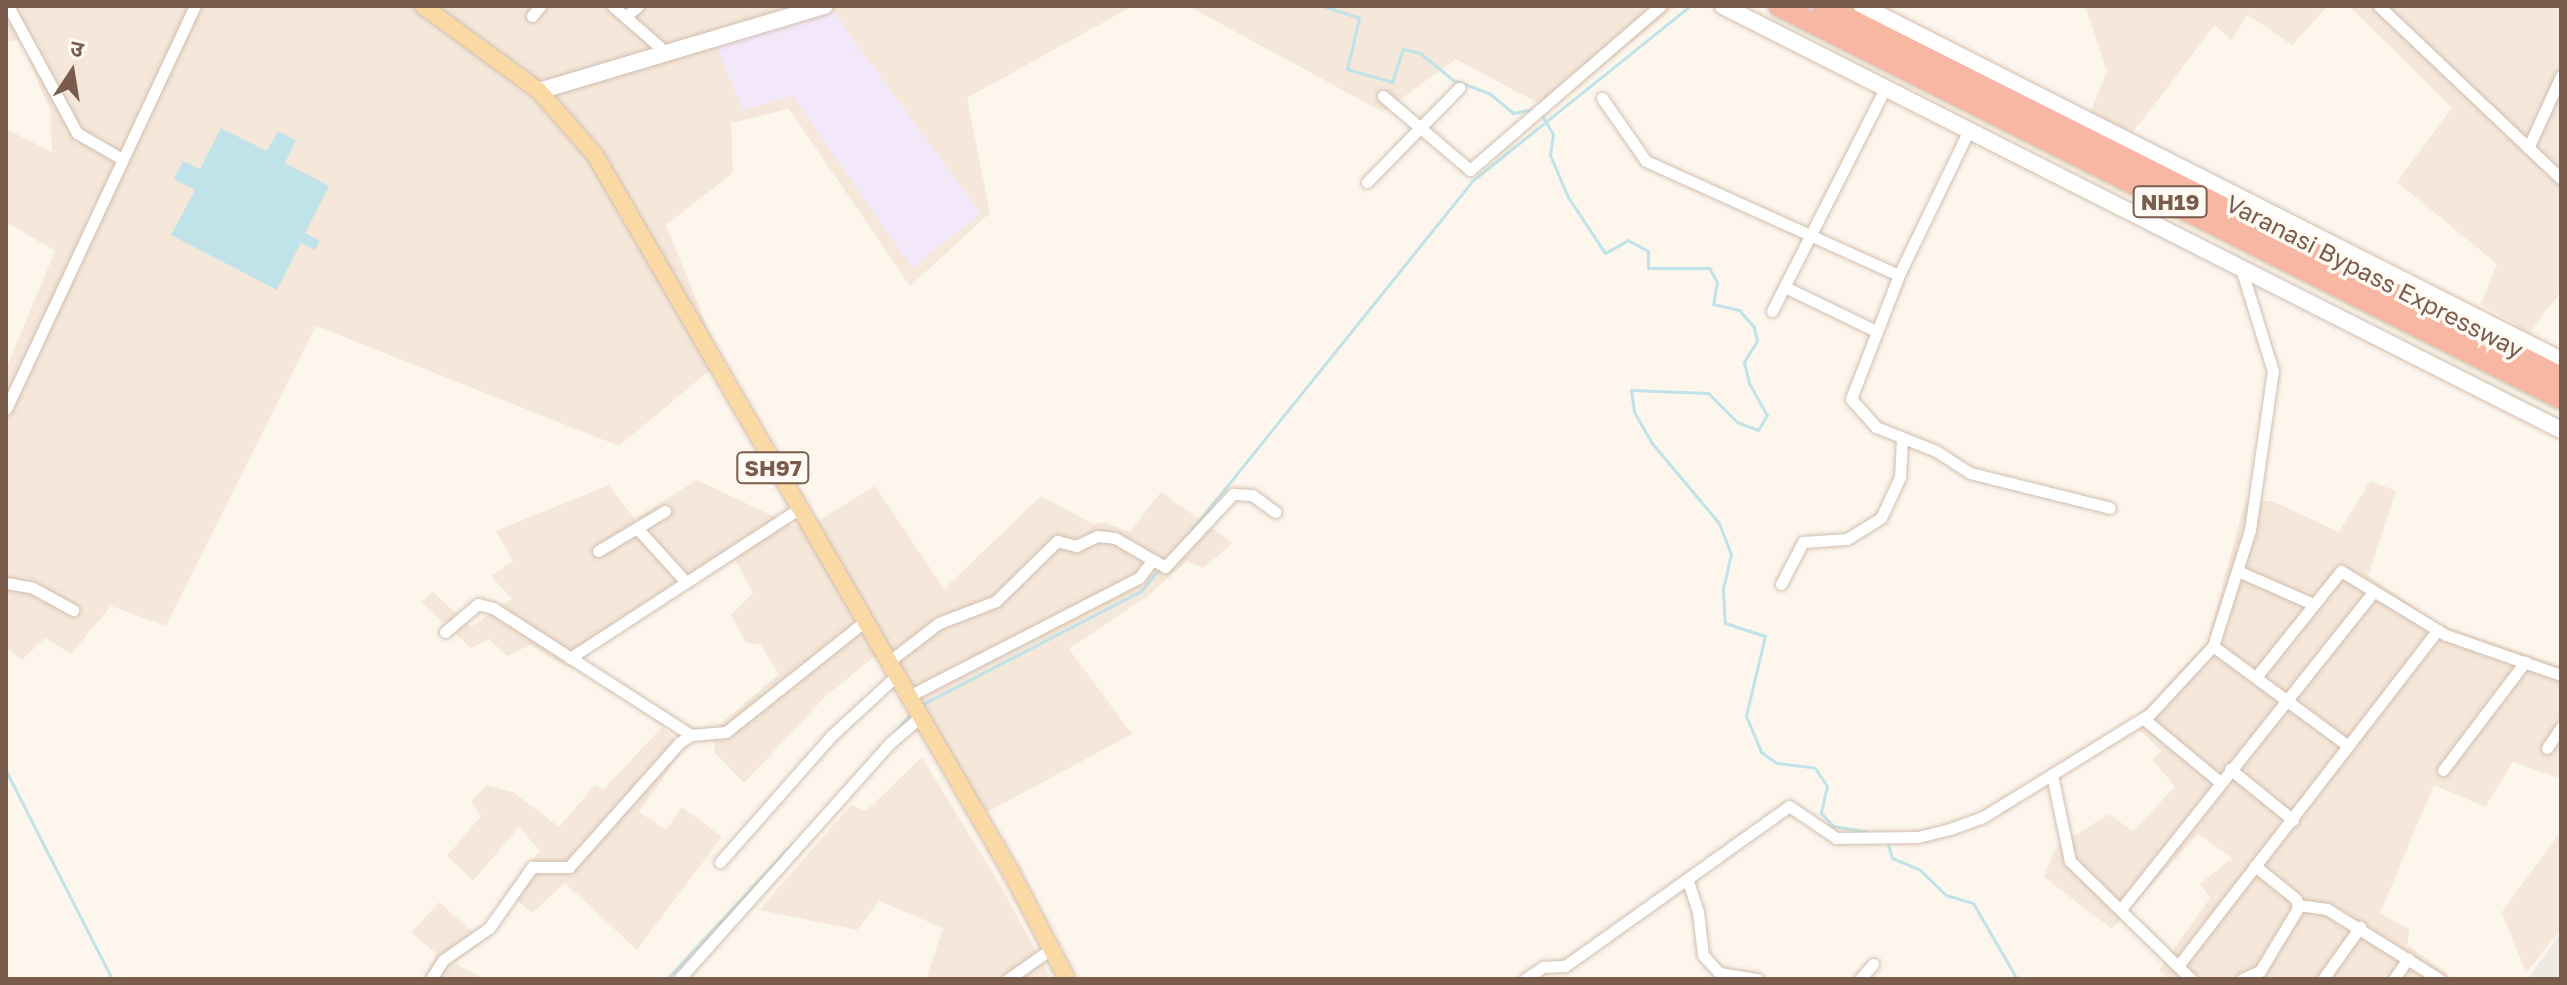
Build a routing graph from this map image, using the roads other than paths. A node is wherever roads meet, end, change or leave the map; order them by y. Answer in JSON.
{"nodes":[{"id":1,"x":8,"y":6,"type":"edge"},
{"id":2,"x":195,"y":6,"type":"edge"},
{"id":3,"x":613,"y":6,"type":"edge"},
{"id":4,"x":638,"y":6,"type":"edge"},
{"id":5,"x":825,"y":6,"type":"edge"},
{"id":6,"x":1660,"y":6,"type":"edge"},
{"id":7,"x":1723,"y":6,"type":"edge"},
{"id":8,"x":1779,"y":6,"type":"edge"},
{"id":9,"x":1824,"y":6,"type":"edge"},
{"id":10,"x":1862,"y":6,"type":"edge"},
{"id":11,"x":2379,"y":6,"type":"edge"},
{"id":12,"x":434,"y":9,"type":"edge"},
{"id":13,"x":784,"y":11,"type":"edge"},
{"id":14,"x":627,"y":15,"type":"junction"},
{"id":15,"x":663,"y":50,"type":"junction"},
{"id":16,"x":2561,"y":76,"type":"edge"},
{"id":17,"x":1459,"y":88,"type":"dead end"},
{"id":18,"x":1885,"y":88,"type":"junction"},
{"id":19,"x":539,"y":91,"type":"junction"},
{"id":20,"x":1383,"y":96,"type":"dead end"},
{"id":21,"x":1602,"y":98,"type":"dead end"},
{"id":22,"x":1419,"y":128,"type":"junction"},
{"id":23,"x":1969,"y":130,"type":"junction"},
{"id":24,"x":2528,"y":148,"type":"junction"},
{"id":25,"x":122,"y":159,"type":"junction"},
{"id":26,"x":2561,"y":179,"type":"edge"},
{"id":27,"x":1367,"y":182,"type":"dead end"},
{"id":28,"x":1814,"y":235,"type":"junction"},
{"id":29,"x":2241,"y":268,"type":"junction"},
{"id":30,"x":1899,"y":275,"type":"junction"},
{"id":31,"x":1785,"y":287,"type":"junction"},
{"id":32,"x":1772,"y":311,"type":"dead end"},
{"id":33,"x":1876,"y":331,"type":"junction"},
{"id":34,"x":2561,"y":360,"type":"edge"},
{"id":35,"x":2561,"y":377,"type":"edge"},
{"id":36,"x":2561,"y":399,"type":"edge"},
{"id":37,"x":6,"y":409,"type":"edge"},
{"id":38,"x":2561,"y":430,"type":"edge"},
{"id":39,"x":1902,"y":440,"type":"junction"},
{"id":40,"x":2110,"y":508,"type":"dead end"},
{"id":41,"x":797,"y":510,"type":"junction"},
{"id":42,"x":665,"y":511,"type":"dead end"},
{"id":43,"x":1275,"y":512,"type":"dead end"},
{"id":44,"x":637,"y":528,"type":"junction"},
{"id":45,"x":598,"y":551,"type":"dead end"},
{"id":46,"x":1151,"y":562,"type":"junction"},
{"id":47,"x":2240,"y":572,"type":"junction"},
{"id":48,"x":685,"y":581,"type":"junction"},
{"id":49,"x":6,"y":583,"type":"edge"},
{"id":50,"x":1781,"y":584,"type":"dead end"},
{"id":51,"x":2374,"y":591,"type":"junction"},
{"id":52,"x":2313,"y":604,"type":"junction"},
{"id":53,"x":73,"y":610,"type":"dead end"},
{"id":54,"x":864,"y":622,"type":"junction"},
{"id":55,"x":2438,"y":630,"type":"junction"},
{"id":56,"x":445,"y":632,"type":"dead end"},
{"id":57,"x":2213,"y":646,"type":"junction"},
{"id":58,"x":570,"y":658,"type":"junction"},
{"id":59,"x":2525,"y":662,"type":"junction"},
{"id":60,"x":891,"y":670,"type":"junction"},
{"id":61,"x":2561,"y":675,"type":"edge"},
{"id":62,"x":2256,"y":677,"type":"junction"},
{"id":63,"x":907,"y":697,"type":"junction"},
{"id":64,"x":2285,"y":699,"type":"junction"},
{"id":65,"x":919,"y":718,"type":"junction"},
{"id":66,"x":2144,"y":719,"type":"junction"},
{"id":67,"x":2561,"y":727,"type":"edge"},
{"id":68,"x":691,"y":735,"type":"junction"},
{"id":69,"x":2348,"y":746,"type":"junction"},
{"id":70,"x":2547,"y":748,"type":"dead end"},
{"id":71,"x":2230,"y":769,"type":"junction"},
{"id":72,"x":2443,"y":770,"type":"dead end"},
{"id":73,"x":2052,"y":775,"type":"junction"},
{"id":74,"x":2220,"y":782,"type":"junction"},
{"id":75,"x":2293,"y":820,"type":"junction"},
{"id":76,"x":720,"y":862,"type":"dead end"},
{"id":77,"x":2255,"y":866,"type":"junction"},
{"id":78,"x":1688,"y":881,"type":"junction"},
{"id":79,"x":2298,"y":905,"type":"junction"},
{"id":80,"x":2121,"y":909,"type":"junction"},
{"id":81,"x":2360,"y":927,"type":"junction"},
{"id":82,"x":1051,"y":949,"type":"junction"},
{"id":83,"x":2408,"y":958,"type":"junction"},
{"id":84,"x":1873,"y":964,"type":"dead end"},
{"id":85,"x":2178,"y":966,"type":"junction"},
{"id":86,"x":431,"y":979,"type":"edge"},
{"id":87,"x":679,"y":979,"type":"edge"},
{"id":88,"x":1008,"y":979,"type":"edge"},
{"id":89,"x":1067,"y":979,"type":"edge"},
{"id":90,"x":1525,"y":979,"type":"edge"},
{"id":91,"x":1758,"y":979,"type":"edge"},
{"id":92,"x":1860,"y":979,"type":"edge"},
{"id":93,"x":2191,"y":979,"type":"edge"},
{"id":94,"x":2244,"y":979,"type":"edge"},
{"id":95,"x":2323,"y":979,"type":"edge"},
{"id":96,"x":2394,"y":979,"type":"edge"},
{"id":97,"x":2439,"y":979,"type":"edge"}],
"edges":[{"from":1,"to":25,"type":"street"},
{"from":2,"to":25,"type":"street"},
{"from":3,"to":14,"type":"street"},
{"from":4,"to":14,"type":"street"},
{"from":5,"to":13,"type":"street"},
{"from":6,"to":22,"type":"street"},
{"from":7,"to":18,"type":"street"},
{"from":8,"to":36,"type":"highway","name":"Varanasi Bypass Expressway","number":"NH19"},
{"from":9,"to":35,"type":"highway","name":"Varanasi Bypass Expressway","number":"NH19"},
{"from":10,"to":34,"type":"street"},
{"from":11,"to":24,"type":"street"},
{"from":12,"to":19,"type":"main road","number":"SH97"},
{"from":13,"to":15,"type":"street"},
{"from":14,"to":15,"type":"street"},
{"from":15,"to":19,"type":"street"},
{"from":16,"to":24,"type":"street"},
{"from":17,"to":22,"type":"street"},
{"from":18,"to":23,"type":"street"},
{"from":18,"to":28,"type":"street"},
{"from":19,"to":41,"type":"main road","number":"SH97"},
{"from":20,"to":22,"type":"street"},
{"from":21,"to":28,"type":"street"},
{"from":22,"to":27,"type":"street"},
{"from":23,"to":29,"type":"street"},
{"from":23,"to":30,"type":"street"},
{"from":24,"to":26,"type":"street"},
{"from":25,"to":37,"type":"street"},
{"from":28,"to":30,"type":"street"},
{"from":28,"to":31,"type":"street"},
{"from":29,"to":38,"type":"street"},
{"from":29,"to":47,"type":"street"},
{"from":30,"to":33,"type":"street"},
{"from":31,"to":32,"type":"street"},
{"from":31,"to":33,"type":"street"},
{"from":33,"to":39,"type":"street"},
{"from":39,"to":40,"type":"street"},
{"from":39,"to":50,"type":"street"},
{"from":41,"to":48,"type":"street"},
{"from":41,"to":54,"type":"main road","number":"SH97"},
{"from":42,"to":44,"type":"street"},
{"from":43,"to":46,"type":"street"},
{"from":44,"to":45,"type":"street"},
{"from":44,"to":48,"type":"street"},
{"from":46,"to":60,"type":"street"},
{"from":46,"to":63,"type":"street"},
{"from":47,"to":52,"type":"street"},
{"from":47,"to":57,"type":"street"},
{"from":48,"to":58,"type":"street"},
{"from":49,"to":53,"type":"street"},
{"from":51,"to":52,"type":"street"},
{"from":51,"to":55,"type":"street"},
{"from":51,"to":64,"type":"street"},
{"from":52,"to":62,"type":"street"},
{"from":54,"to":60,"type":"main road","number":"SH97"},
{"from":54,"to":68,"type":"street"},
{"from":55,"to":59,"type":"street"},
{"from":55,"to":69,"type":"street"},
{"from":56,"to":58,"type":"street"},
{"from":57,"to":62,"type":"street"},
{"from":57,"to":66,"type":"street"},
{"from":58,"to":68,"type":"street"},
{"from":59,"to":61,"type":"street"},
{"from":59,"to":72,"type":"street"},
{"from":60,"to":63,"type":"main road","number":"SH97"},
{"from":60,"to":76,"type":"street"},
{"from":62,"to":64,"type":"street"},
{"from":63,"to":65,"type":"main road","number":"SH97"},
{"from":64,"to":69,"type":"street"},
{"from":64,"to":71,"type":"street"},
{"from":65,"to":82,"type":"main road","number":"SH97"},
{"from":65,"to":87,"type":"street"},
{"from":66,"to":73,"type":"street"},
{"from":66,"to":74,"type":"street"},
{"from":67,"to":70,"type":"street"},
{"from":68,"to":86,"type":"street"},
{"from":69,"to":75,"type":"street"},
{"from":71,"to":74,"type":"street"},
{"from":71,"to":75,"type":"street"},
{"from":73,"to":78,"type":"street"},
{"from":73,"to":80,"type":"street"},
{"from":74,"to":80,"type":"street"},
{"from":75,"to":77,"type":"street"},
{"from":77,"to":79,"type":"street"},
{"from":77,"to":85,"type":"street"},
{"from":78,"to":90,"type":"street"},
{"from":78,"to":91,"type":"street"},
{"from":79,"to":81,"type":"street"},
{"from":79,"to":94,"type":"street"},
{"from":80,"to":85,"type":"street"},
{"from":81,"to":83,"type":"street"},
{"from":81,"to":95,"type":"street"},
{"from":82,"to":88,"type":"street"},
{"from":82,"to":89,"type":"main road","number":"SH97"},
{"from":83,"to":96,"type":"street"},
{"from":83,"to":97,"type":"street"},
{"from":84,"to":92,"type":"street"},
{"from":85,"to":93,"type":"street"}]}
